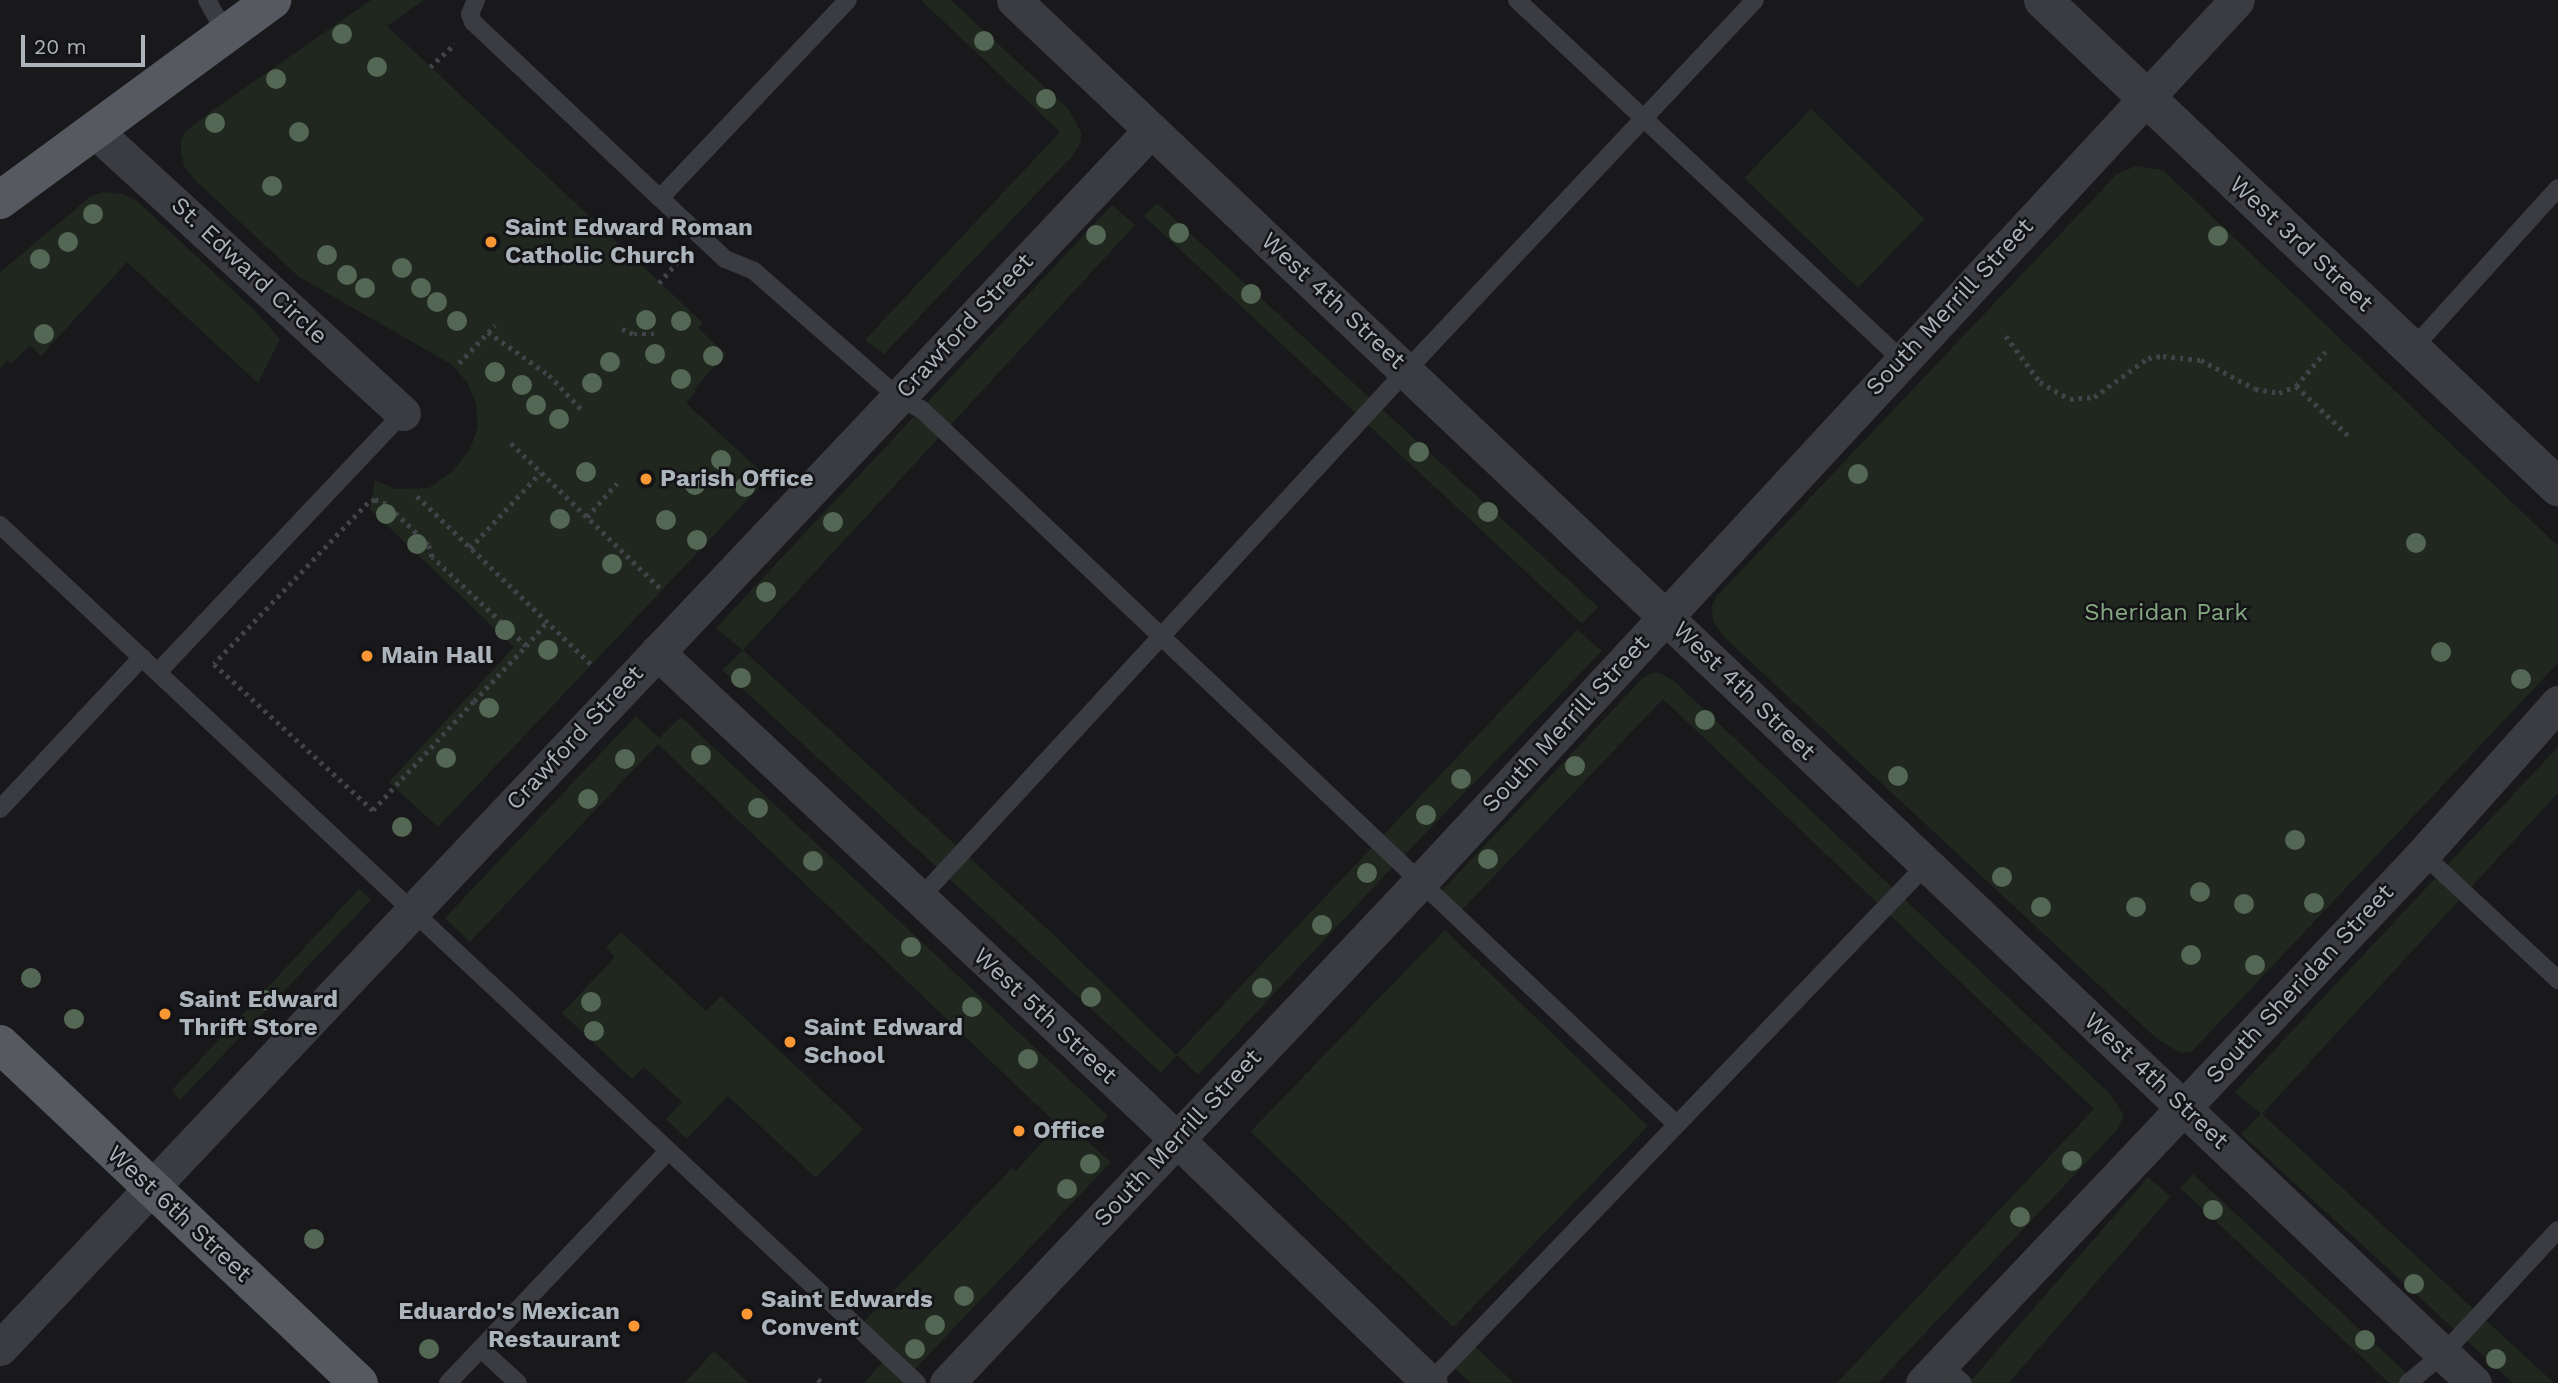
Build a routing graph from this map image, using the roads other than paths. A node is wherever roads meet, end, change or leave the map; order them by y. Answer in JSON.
{"nodes":[{"id":1,"x":272,"y":0,"type":"edge"},
{"id":2,"x":475,"y":0,"type":"edge"},
{"id":3,"x":848,"y":0,"type":"edge"},
{"id":4,"x":1014,"y":0,"type":"edge"},
{"id":5,"x":1517,"y":0,"type":"edge"},
{"id":6,"x":1755,"y":0,"type":"edge"},
{"id":7,"x":2043,"y":0,"type":"edge"},
{"id":8,"x":2237,"y":0,"type":"edge"},
{"id":9,"x":216,"y":16,"type":"edge"},
{"id":10,"x":2144,"y":97,"type":"junction"},
{"id":11,"x":1642,"y":119,"type":"junction"},
{"id":12,"x":94,"y":130,"type":"junction"},
{"id":13,"x":1151,"y":130,"type":"junction"},
{"id":14,"x":2558,"y":188,"type":"edge"},
{"id":15,"x":660,"y":198,"type":"junction"},
{"id":16,"x":0,"y":200,"type":"edge"},
{"id":17,"x":2413,"y":348,"type":"junction"},
{"id":18,"x":1901,"y":359,"type":"junction"},
{"id":19,"x":1406,"y":371,"type":"junction"},
{"id":20,"x":898,"y":397,"type":"junction"},
{"id":21,"x":402,"y":413,"type":"joint"},
{"id":22,"x":2558,"y":487,"type":"edge"},
{"id":23,"x":0,"y":525,"type":"edge"},
{"id":24,"x":1665,"y":616,"type":"junction"},
{"id":25,"x":1162,"y":636,"type":"junction"},
{"id":26,"x":657,"y":652,"type":"junction"},
{"id":27,"x":142,"y":657,"type":"junction"},
{"id":28,"x":158,"y":672,"type":"junction"},
{"id":29,"x":2558,"y":704,"type":"edge"},
{"id":30,"x":0,"y":809,"type":"edge"},
{"id":31,"x":2423,"y":854,"type":"junction"},
{"id":32,"x":1927,"y":864,"type":"junction"},
{"id":33,"x":1422,"y":880,"type":"junction"},
{"id":34,"x":920,"y":898,"type":"junction"},
{"id":35,"x":413,"y":911,"type":"junction"},
{"id":36,"x":2558,"y":980,"type":"edge"},
{"id":37,"x":0,"y":1044,"type":"edge"},
{"id":38,"x":2184,"y":1107,"type":"junction"},
{"id":39,"x":1675,"y":1123,"type":"junction"},
{"id":40,"x":1177,"y":1139,"type":"junction"},
{"id":41,"x":668,"y":1151,"type":"junction"},
{"id":42,"x":152,"y":1188,"type":"junction"},
{"id":43,"x":2558,"y":1230,"type":"edge"},
{"id":44,"x":0,"y":1348,"type":"edge"},
{"id":45,"x":481,"y":1349,"type":"junction"},
{"id":46,"x":2443,"y":1354,"type":"junction"},
{"id":47,"x":1943,"y":1376,"type":"edge"},
{"id":48,"x":359,"y":1383,"type":"edge"},
{"id":49,"x":448,"y":1383,"type":"edge"},
{"id":50,"x":518,"y":1383,"type":"edge"},
{"id":51,"x":917,"y":1383,"type":"edge"},
{"id":52,"x":947,"y":1383,"type":"edge"},
{"id":53,"x":1430,"y":1383,"type":"edge"},
{"id":54,"x":2408,"y":1383,"type":"edge"},
{"id":55,"x":2474,"y":1383,"type":"edge"}],
"edges":[{"from":1,"to":9,"type":"main road"},
{"from":2,"to":15,"type":"lane"},
{"from":3,"to":15,"type":"lane"},
{"from":4,"to":13,"type":"street","name":"West 4th Street"},
{"from":5,"to":11,"type":"lane"},
{"from":6,"to":11,"type":"lane"},
{"from":7,"to":10,"type":"street","name":"West 3rd Street"},
{"from":8,"to":10,"type":"street","name":"South Merrill Street"},
{"from":9,"to":12,"type":"main road"},
{"from":10,"to":17,"type":"street","name":"West 3rd Street"},
{"from":10,"to":18,"type":"street","name":"South Merrill Street"},
{"from":11,"to":18,"type":"lane"},
{"from":11,"to":19,"type":"lane"},
{"from":12,"to":16,"type":"main road"},
{"from":12,"to":21,"type":"street","name":"St. Edward Circle"},
{"from":13,"to":19,"type":"street","name":"West 4th Street"},
{"from":13,"to":20,"type":"street","name":"Crawford Street"},
{"from":14,"to":17,"type":"lane"},
{"from":15,"to":20,"type":"lane"},
{"from":17,"to":22,"type":"street","name":"West 3rd Street"},
{"from":18,"to":24,"type":"street","name":"South Merrill Street"},
{"from":19,"to":24,"type":"street","name":"West 4th Street"},
{"from":19,"to":25,"type":"lane"},
{"from":20,"to":25,"type":"lane"},
{"from":20,"to":26,"type":"street","name":"Crawford Street"},
{"from":21,"to":28,"type":"lane"},
{"from":23,"to":27,"type":"lane"},
{"from":24,"to":32,"type":"street","name":"West 4th Street"},
{"from":24,"to":33,"type":"street","name":"South Merrill Street"},
{"from":25,"to":33,"type":"lane"},
{"from":25,"to":34,"type":"lane"},
{"from":26,"to":34,"type":"street","name":"West 5th Street"},
{"from":26,"to":35,"type":"street","name":"Crawford Street"},
{"from":27,"to":28,"type":"lane"},
{"from":27,"to":30,"type":"lane"},
{"from":28,"to":35,"type":"lane"},
{"from":29,"to":31,"type":"street","name":"South Sheridan Street"},
{"from":31,"to":36,"type":"lane"},
{"from":31,"to":38,"type":"street","name":"South Sheridan Street"},
{"from":32,"to":38,"type":"street","name":"West 4th Street"},
{"from":32,"to":39,"type":"lane"},
{"from":33,"to":39,"type":"lane"},
{"from":33,"to":40,"type":"street","name":"South Merrill Street"},
{"from":34,"to":40,"type":"street","name":"West 5th Street"},
{"from":35,"to":41,"type":"lane"},
{"from":35,"to":42,"type":"street","name":"Crawford Street"},
{"from":37,"to":42,"type":"main road","name":"West 6th Street"},
{"from":38,"to":46,"type":"street","name":"West 4th Street"},
{"from":38,"to":47,"type":"street","name":"South Sheridan Street"},
{"from":39,"to":53,"type":"lane"},
{"from":40,"to":52,"type":"street","name":"South Merrill Street"},
{"from":40,"to":53,"type":"street","name":"West 5th Street"},
{"from":41,"to":45,"type":"lane"},
{"from":41,"to":51,"type":"lane"},
{"from":42,"to":44,"type":"street","name":"Crawford Street"},
{"from":42,"to":48,"type":"main road","name":"West 6th Street"},
{"from":43,"to":46,"type":"lane"},
{"from":45,"to":49,"type":"lane"},
{"from":45,"to":50,"type":"lane"},
{"from":46,"to":54,"type":"lane"},
{"from":46,"to":55,"type":"street","name":"West 4th Street"}]}
